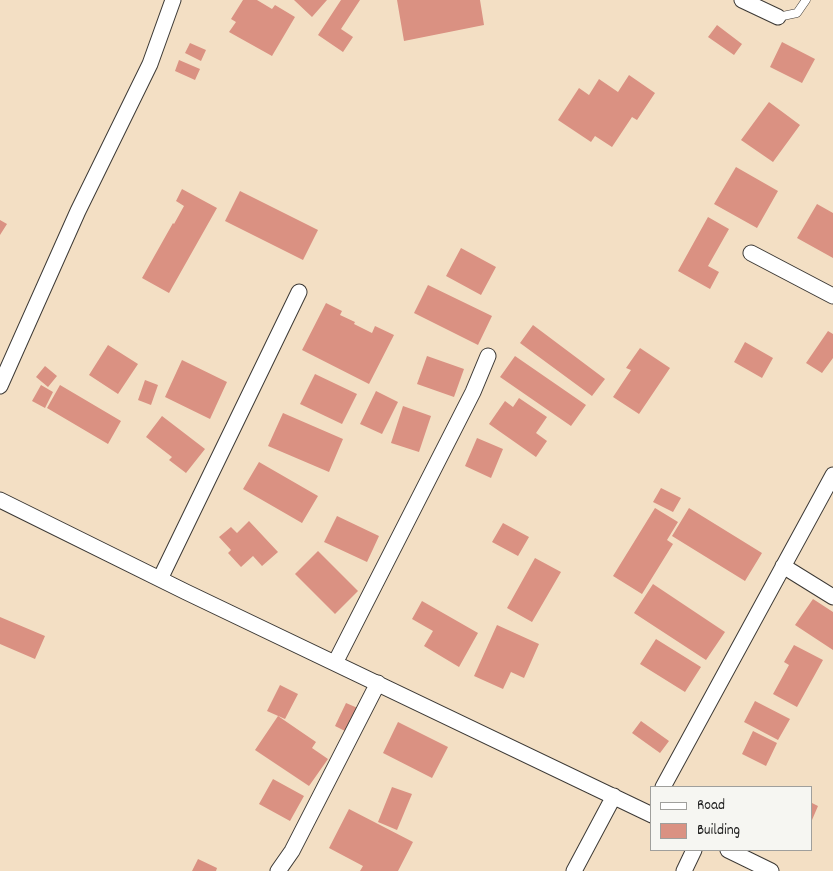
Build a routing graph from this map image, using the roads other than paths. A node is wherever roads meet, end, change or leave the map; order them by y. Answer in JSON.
{"nodes":[{"id":1,"x":173,"y":0,"type":"edge"},
{"id":2,"x":742,"y":0,"type":"edge"},
{"id":3,"x":806,"y":0,"type":"edge"},
{"id":4,"x":778,"y":17,"type":"joint"},
{"id":5,"x":751,"y":253,"type":"dead end"},
{"id":6,"x":299,"y":292,"type":"dead end"},
{"id":7,"x":833,"y":296,"type":"edge"},
{"id":8,"x":488,"y":356,"type":"dead end"},
{"id":9,"x":0,"y":386,"type":"edge"},
{"id":10,"x":833,"y":475,"type":"edge"},
{"id":11,"x":0,"y":500,"type":"edge"},
{"id":12,"x":783,"y":566,"type":"junction"},
{"id":13,"x":160,"y":579,"type":"junction"},
{"id":14,"x":833,"y":597,"type":"edge"},
{"id":15,"x":335,"y":663,"type":"junction"},
{"id":16,"x":378,"y":683,"type":"junction"},
{"id":17,"x":664,"y":786,"type":"edge"},
{"id":18,"x":614,"y":796,"type":"junction"},
{"id":19,"x":650,"y":812,"type":"edge"},
{"id":20,"x":694,"y":851,"type":"edge"},
{"id":21,"x":730,"y":851,"type":"edge"},
{"id":22,"x":278,"y":871,"type":"edge"},
{"id":23,"x":574,"y":871,"type":"edge"},
{"id":24,"x":684,"y":871,"type":"edge"},
{"id":25,"x":771,"y":871,"type":"edge"}],
"edges":[{"from":1,"to":9,"type":"street"},
{"from":2,"to":4,"type":"street"},
{"from":3,"to":4,"type":"lane"},
{"from":5,"to":7,"type":"street"},
{"from":6,"to":13,"type":"street"},
{"from":8,"to":15,"type":"street"},
{"from":10,"to":12,"type":"street"},
{"from":11,"to":13,"type":"street"},
{"from":12,"to":14,"type":"street"},
{"from":12,"to":17,"type":"street"},
{"from":13,"to":15,"type":"street"},
{"from":15,"to":16,"type":"street"},
{"from":16,"to":18,"type":"street"},
{"from":16,"to":22,"type":"street"},
{"from":18,"to":19,"type":"street"},
{"from":18,"to":23,"type":"street"},
{"from":20,"to":24,"type":"street"},
{"from":21,"to":25,"type":"street"}]}
